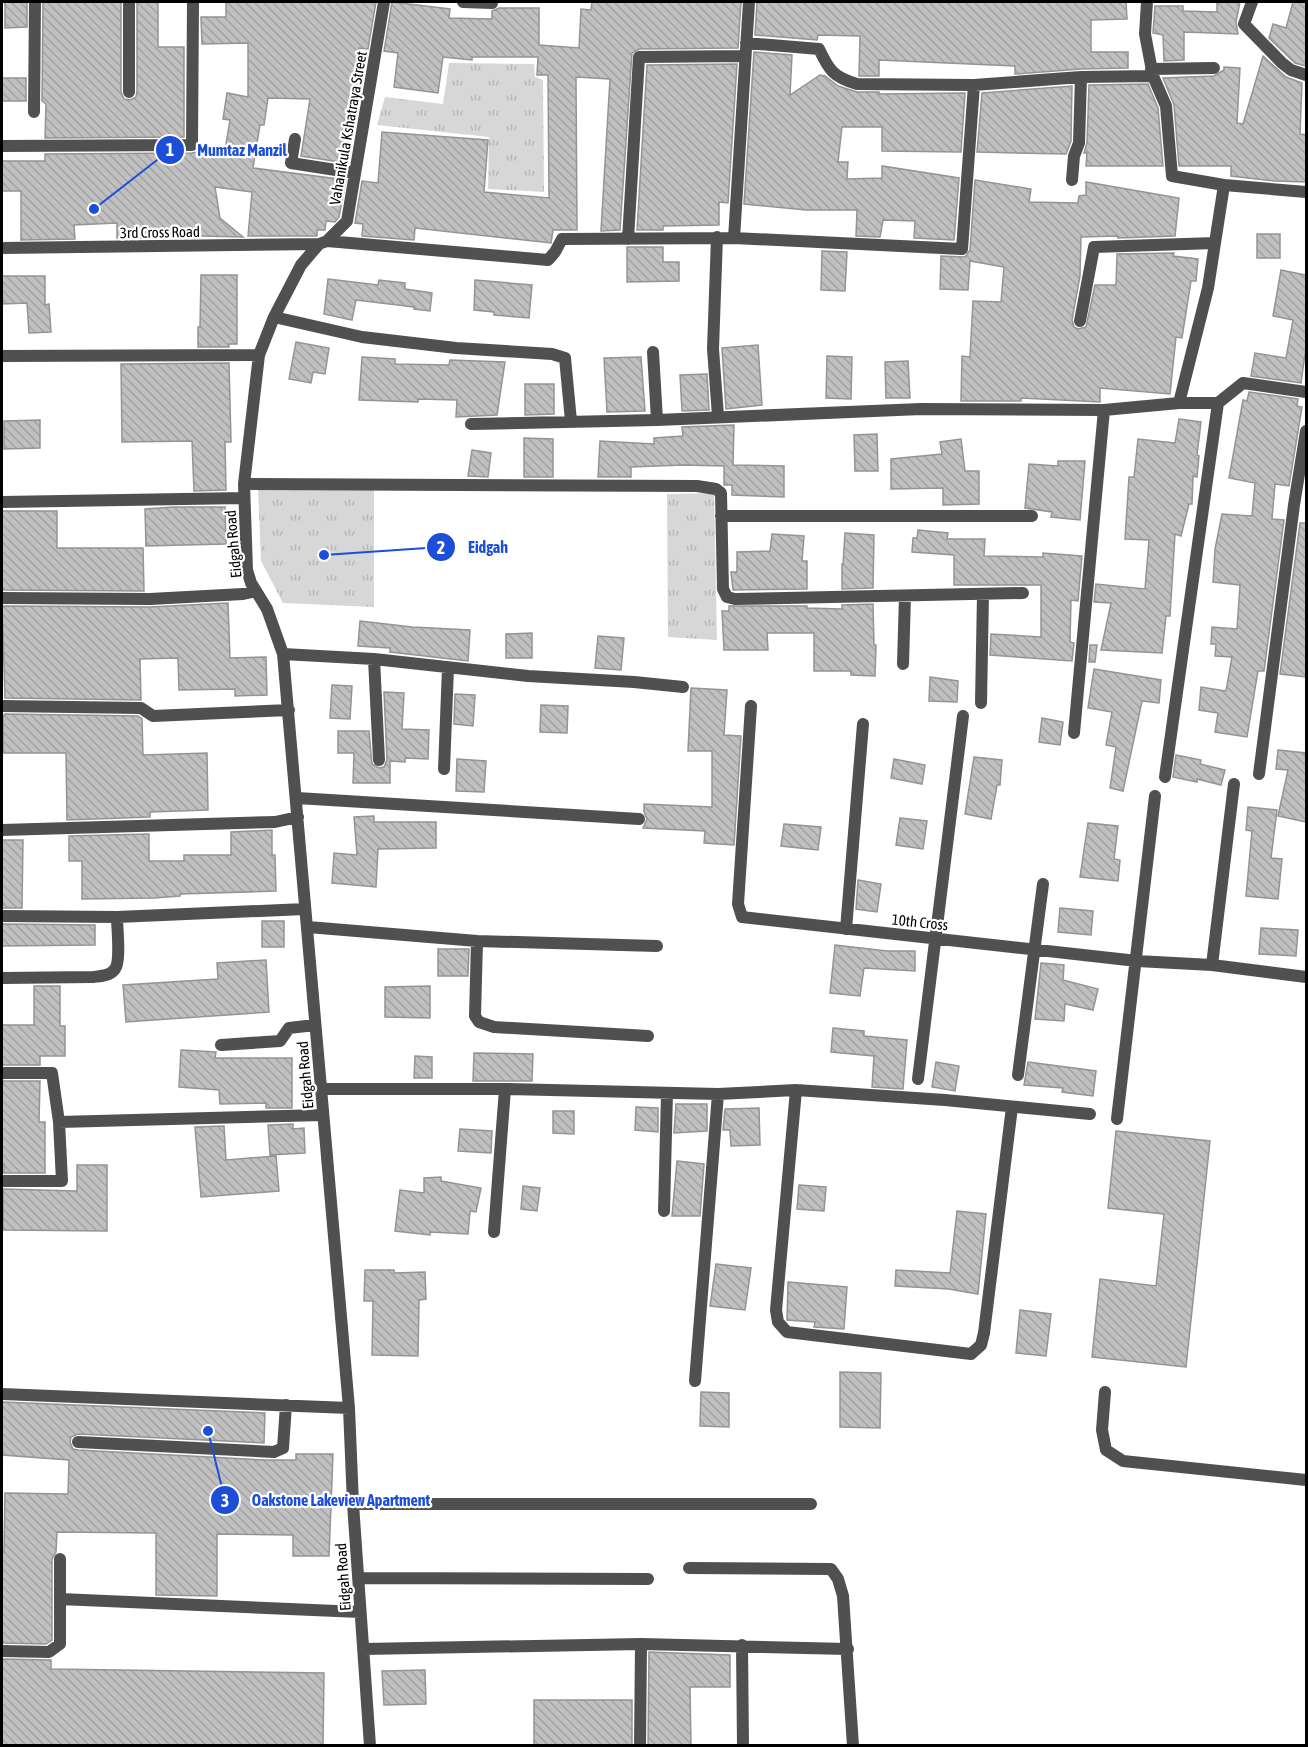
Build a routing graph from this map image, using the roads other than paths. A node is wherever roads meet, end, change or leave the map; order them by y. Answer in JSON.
{"nodes":[{"id":1,"x":35,"y":2,"type":"edge"},
{"id":2,"x":129,"y":2,"type":"edge"},
{"id":3,"x":193,"y":2,"type":"edge"},
{"id":4,"x":384,"y":2,"type":"edge"},
{"id":5,"x":463,"y":2,"type":"edge"},
{"id":6,"x":749,"y":2,"type":"edge"},
{"id":7,"x":1147,"y":2,"type":"edge"},
{"id":8,"x":1252,"y":2,"type":"edge"},
{"id":9,"x":492,"y":3,"type":"edge"},
{"id":10,"x":746,"y":50,"type":"junction"},
{"id":11,"x":1214,"y":68,"type":"dead end"},
{"id":12,"x":1152,"y":72,"type":"junction"},
{"id":13,"x":1306,"y":75,"type":"edge"},
{"id":14,"x":1081,"y":77,"type":"junction"},
{"id":15,"x":974,"y":85,"type":"junction"},
{"id":16,"x":129,"y":92,"type":"dead end"},
{"id":17,"x":34,"y":112,"type":"dead end"},
{"id":18,"x":295,"y":139,"type":"dead end"},
{"id":19,"x":2,"y":146,"type":"edge"},
{"id":20,"x":355,"y":173,"type":"junction"},
{"id":21,"x":1072,"y":180,"type":"dead end"},
{"id":22,"x":1224,"y":184,"type":"junction"},
{"id":23,"x":1306,"y":192,"type":"edge"},
{"id":24,"x":717,"y":237,"type":"junction"},
{"id":25,"x":734,"y":238,"type":"junction"},
{"id":26,"x":628,"y":239,"type":"junction"},
{"id":27,"x":323,"y":243,"type":"junction"},
{"id":28,"x":1215,"y":243,"type":"junction"},
{"id":29,"x":2,"y":248,"type":"edge"},
{"id":30,"x":274,"y":316,"type":"junction"},
{"id":31,"x":1080,"y":321,"type":"dead end"},
{"id":32,"x":653,"y":352,"type":"dead end"},
{"id":33,"x":259,"y":355,"type":"junction"},
{"id":34,"x":2,"y":356,"type":"edge"},
{"id":35,"x":1306,"y":392,"type":"edge"},
{"id":36,"x":1179,"y":403,"type":"junction"},
{"id":37,"x":1218,"y":403,"type":"junction"},
{"id":38,"x":252,"y":409,"type":"joint"},
{"id":39,"x":1104,"y":410,"type":"junction"},
{"id":40,"x":718,"y":416,"type":"junction"},
{"id":41,"x":657,"y":420,"type":"junction"},
{"id":42,"x":572,"y":421,"type":"junction"},
{"id":43,"x":471,"y":424,"type":"dead end"},
{"id":44,"x":1306,"y":431,"type":"edge"},
{"id":45,"x":244,"y":484,"type":"junction"},
{"id":46,"x":244,"y":498,"type":"junction"},
{"id":47,"x":2,"y":502,"type":"edge"},
{"id":48,"x":721,"y":516,"type":"junction"},
{"id":49,"x":1032,"y":516,"type":"dead end"},
{"id":50,"x":256,"y":591,"type":"junction"},
{"id":51,"x":1023,"y":593,"type":"dead end"},
{"id":52,"x":983,"y":594,"type":"junction"},
{"id":53,"x":905,"y":596,"type":"junction"},
{"id":54,"x":2,"y":598,"type":"edge"},
{"id":55,"x":283,"y":654,"type":"junction"},
{"id":56,"x":374,"y":659,"type":"junction"},
{"id":57,"x":903,"y":664,"type":"dead end"},
{"id":58,"x":448,"y":668,"type":"junction"},
{"id":59,"x":683,"y":687,"type":"dead end"},
{"id":60,"x":981,"y":703,"type":"dead end"},
{"id":61,"x":2,"y":706,"type":"edge"},
{"id":62,"x":751,"y":706,"type":"dead end"},
{"id":63,"x":289,"y":710,"type":"junction"},
{"id":64,"x":963,"y":716,"type":"dead end"},
{"id":65,"x":862,"y":724,"type":"dead end"},
{"id":66,"x":1074,"y":733,"type":"dead end"},
{"id":67,"x":379,"y":760,"type":"dead end"},
{"id":68,"x":444,"y":769,"type":"dead end"},
{"id":69,"x":1259,"y":774,"type":"dead end"},
{"id":70,"x":1165,"y":777,"type":"dead end"},
{"id":71,"x":1234,"y":784,"type":"dead end"},
{"id":72,"x":1155,"y":796,"type":"dead end"},
{"id":73,"x":297,"y":798,"type":"junction"},
{"id":74,"x":298,"y":817,"type":"junction"},
{"id":75,"x":639,"y":819,"type":"dead end"},
{"id":76,"x":2,"y":830,"type":"edge"},
{"id":77,"x":1043,"y":884,"type":"dead end"},
{"id":78,"x":305,"y":909,"type":"junction"},
{"id":79,"x":2,"y":916,"type":"edge"},
{"id":80,"x":117,"y":917,"type":"junction"},
{"id":81,"x":308,"y":927,"type":"junction"},
{"id":82,"x":846,"y":929,"type":"junction"},
{"id":83,"x":934,"y":938,"type":"junction"},
{"id":84,"x":477,"y":941,"type":"junction"},
{"id":85,"x":657,"y":946,"type":"dead end"},
{"id":86,"x":1036,"y":949,"type":"junction"},
{"id":87,"x":1137,"y":961,"type":"junction"},
{"id":88,"x":1212,"y":965,"type":"junction"},
{"id":89,"x":1306,"y":977,"type":"edge"},
{"id":90,"x":2,"y":978,"type":"edge"},
{"id":91,"x":315,"y":1025,"type":"junction"},
{"id":92,"x":648,"y":1036,"type":"dead end"},
{"id":93,"x":221,"y":1045,"type":"dead end"},
{"id":94,"x":2,"y":1073,"type":"edge"},
{"id":95,"x":1018,"y":1075,"type":"dead end"},
{"id":96,"x":918,"y":1079,"type":"dead end"},
{"id":97,"x":321,"y":1089,"type":"junction"},
{"id":98,"x":505,"y":1089,"type":"junction"},
{"id":99,"x":795,"y":1090,"type":"junction"},
{"id":100,"x":667,"y":1093,"type":"junction"},
{"id":101,"x":718,"y":1094,"type":"junction"},
{"id":102,"x":1012,"y":1107,"type":"junction"},
{"id":103,"x":1090,"y":1114,"type":"dead end"},
{"id":104,"x":324,"y":1115,"type":"junction"},
{"id":105,"x":1117,"y":1119,"type":"dead end"},
{"id":106,"x":59,"y":1122,"type":"junction"},
{"id":107,"x":2,"y":1181,"type":"edge"},
{"id":108,"x":664,"y":1211,"type":"dead end"},
{"id":109,"x":494,"y":1232,"type":"dead end"},
{"id":110,"x":695,"y":1381,"type":"dead end"},
{"id":111,"x":1105,"y":1392,"type":"dead end"},
{"id":112,"x":2,"y":1394,"type":"edge"},
{"id":113,"x":286,"y":1405,"type":"junction"},
{"id":114,"x":349,"y":1408,"type":"junction"},
{"id":115,"x":78,"y":1442,"type":"dead end"},
{"id":116,"x":1306,"y":1480,"type":"edge"},
{"id":117,"x":353,"y":1503,"type":"junction"},
{"id":118,"x":812,"y":1504,"type":"dead end"},
{"id":119,"x":60,"y":1559,"type":"dead end"},
{"id":120,"x":689,"y":1568,"type":"dead end"},
{"id":121,"x":358,"y":1578,"type":"junction"},
{"id":122,"x":648,"y":1579,"type":"dead end"},
{"id":123,"x":60,"y":1599,"type":"junction"},
{"id":124,"x":360,"y":1612,"type":"junction"},
{"id":125,"x":641,"y":1644,"type":"junction"},
{"id":126,"x":742,"y":1645,"type":"junction"},
{"id":127,"x":363,"y":1649,"type":"junction"},
{"id":128,"x":848,"y":1649,"type":"junction"},
{"id":129,"x":2,"y":1651,"type":"edge"},
{"id":130,"x":370,"y":1746,"type":"edge"},
{"id":131,"x":640,"y":1746,"type":"edge"},
{"id":132,"x":743,"y":1746,"type":"edge"},
{"id":133,"x":853,"y":1746,"type":"edge"}],
"edges":[{"from":1,"to":17,"type":"street"},
{"from":2,"to":16,"type":"street"},
{"from":3,"to":19,"type":"street"},
{"from":4,"to":20,"type":"street","name":"Vahanikula Kshatraya Street"},
{"from":5,"to":9,"type":"street"},
{"from":6,"to":10,"type":"street"},
{"from":7,"to":12,"type":"street"},
{"from":8,"to":13,"type":"street"},
{"from":10,"to":15,"type":"street"},
{"from":10,"to":25,"type":"street"},
{"from":10,"to":26,"type":"street"},
{"from":11,"to":12,"type":"street"},
{"from":12,"to":14,"type":"street"},
{"from":12,"to":22,"type":"street"},
{"from":14,"to":15,"type":"street"},
{"from":14,"to":21,"type":"street"},
{"from":15,"to":25,"type":"street"},
{"from":18,"to":20,"type":"street"},
{"from":20,"to":27,"type":"street","name":"Vahanikula Kshatraya Street"},
{"from":22,"to":23,"type":"street"},
{"from":22,"to":28,"type":"street"},
{"from":24,"to":25,"type":"street"},
{"from":24,"to":26,"type":"street"},
{"from":24,"to":40,"type":"street"},
{"from":26,"to":27,"type":"street","name":"3rd Cross Road"},
{"from":27,"to":29,"type":"street","name":"3rd Cross Road"},
{"from":27,"to":30,"type":"street","name":"Vahanikula Kshatraya Street"},
{"from":28,"to":31,"type":"street"},
{"from":28,"to":36,"type":"street"},
{"from":30,"to":33,"type":"street","name":"Vahanikula Kshatraya Street"},
{"from":30,"to":42,"type":"street"},
{"from":32,"to":41,"type":"street"},
{"from":33,"to":34,"type":"street"},
{"from":33,"to":38,"type":"street","name":"Vahanikula Kshatraya Street"},
{"from":35,"to":37,"type":"street"},
{"from":36,"to":37,"type":"street"},
{"from":36,"to":39,"type":"street"},
{"from":37,"to":70,"type":"street"},
{"from":38,"to":45,"type":"street","name":"Eidgah Road"},
{"from":39,"to":40,"type":"street"},
{"from":39,"to":66,"type":"street"},
{"from":40,"to":41,"type":"street"},
{"from":41,"to":42,"type":"street"},
{"from":42,"to":43,"type":"street"},
{"from":44,"to":69,"type":"street"},
{"from":45,"to":46,"type":"street","name":"Eidgah Road"},
{"from":45,"to":48,"type":"street"},
{"from":46,"to":47,"type":"street"},
{"from":46,"to":50,"type":"street","name":"Eidgah Road"},
{"from":48,"to":49,"type":"street"},
{"from":48,"to":53,"type":"street"},
{"from":50,"to":54,"type":"street"},
{"from":50,"to":55,"type":"street","name":"Eidgah Road"},
{"from":51,"to":52,"type":"street"},
{"from":52,"to":53,"type":"street"},
{"from":52,"to":60,"type":"street"},
{"from":53,"to":57,"type":"street"},
{"from":55,"to":56,"type":"street"},
{"from":55,"to":63,"type":"street","name":"Eidgah Road"},
{"from":56,"to":58,"type":"street"},
{"from":56,"to":67,"type":"street"},
{"from":58,"to":59,"type":"street"},
{"from":58,"to":68,"type":"street"},
{"from":61,"to":63,"type":"street"},
{"from":62,"to":82,"type":"street","name":"10th Cross"},
{"from":63,"to":73,"type":"street","name":"Eidgah Road"},
{"from":64,"to":83,"type":"street"},
{"from":65,"to":82,"type":"street"},
{"from":71,"to":88,"type":"street"},
{"from":72,"to":87,"type":"street"},
{"from":73,"to":74,"type":"street","name":"Eidgah Road"},
{"from":73,"to":75,"type":"street"},
{"from":74,"to":76,"type":"street"},
{"from":74,"to":78,"type":"street","name":"Eidgah Road"},
{"from":77,"to":86,"type":"street"},
{"from":78,"to":80,"type":"street"},
{"from":78,"to":81,"type":"street","name":"Eidgah Road"},
{"from":79,"to":80,"type":"street"},
{"from":80,"to":90,"type":"street"},
{"from":81,"to":84,"type":"street"},
{"from":81,"to":91,"type":"street","name":"Eidgah Road"},
{"from":82,"to":83,"type":"street","name":"10th Cross"},
{"from":83,"to":86,"type":"street","name":"10th Cross"},
{"from":83,"to":96,"type":"street"},
{"from":84,"to":85,"type":"street"},
{"from":84,"to":92,"type":"street"},
{"from":86,"to":87,"type":"street","name":"10th Cross"},
{"from":86,"to":95,"type":"street"},
{"from":87,"to":88,"type":"street","name":"10th Cross"},
{"from":87,"to":105,"type":"street"},
{"from":88,"to":89,"type":"street","name":"10th Cross"},
{"from":91,"to":93,"type":"street"},
{"from":91,"to":97,"type":"street","name":"Eidgah Road"},
{"from":94,"to":106,"type":"street"},
{"from":97,"to":98,"type":"street"},
{"from":97,"to":104,"type":"street","name":"Eidgah Road"},
{"from":98,"to":100,"type":"street"},
{"from":98,"to":109,"type":"street"},
{"from":99,"to":101,"type":"street"},
{"from":99,"to":102,"type":"street"},
{"from":99,"to":102,"type":"street"},
{"from":100,"to":101,"type":"street"},
{"from":100,"to":108,"type":"street"},
{"from":101,"to":110,"type":"street"},
{"from":102,"to":103,"type":"street"},
{"from":104,"to":106,"type":"street"},
{"from":104,"to":114,"type":"street","name":"Eidgah Road"},
{"from":106,"to":107,"type":"street"},
{"from":111,"to":116,"type":"street"},
{"from":112,"to":113,"type":"street"},
{"from":113,"to":114,"type":"street"},
{"from":113,"to":115,"type":"street"},
{"from":114,"to":117,"type":"street","name":"Eidgah Road"},
{"from":117,"to":118,"type":"street"},
{"from":117,"to":121,"type":"street","name":"Eidgah Road"},
{"from":119,"to":123,"type":"street"},
{"from":120,"to":128,"type":"street"},
{"from":121,"to":122,"type":"street"},
{"from":121,"to":124,"type":"street","name":"Eidgah Road"},
{"from":123,"to":124,"type":"street"},
{"from":123,"to":129,"type":"street"},
{"from":124,"to":127,"type":"street","name":"Eidgah Road"},
{"from":125,"to":126,"type":"street"},
{"from":125,"to":127,"type":"street"},
{"from":125,"to":131,"type":"street"},
{"from":126,"to":128,"type":"street"},
{"from":126,"to":132,"type":"street"},
{"from":127,"to":130,"type":"street","name":"Eidgah Road"},
{"from":128,"to":133,"type":"street"}]}
